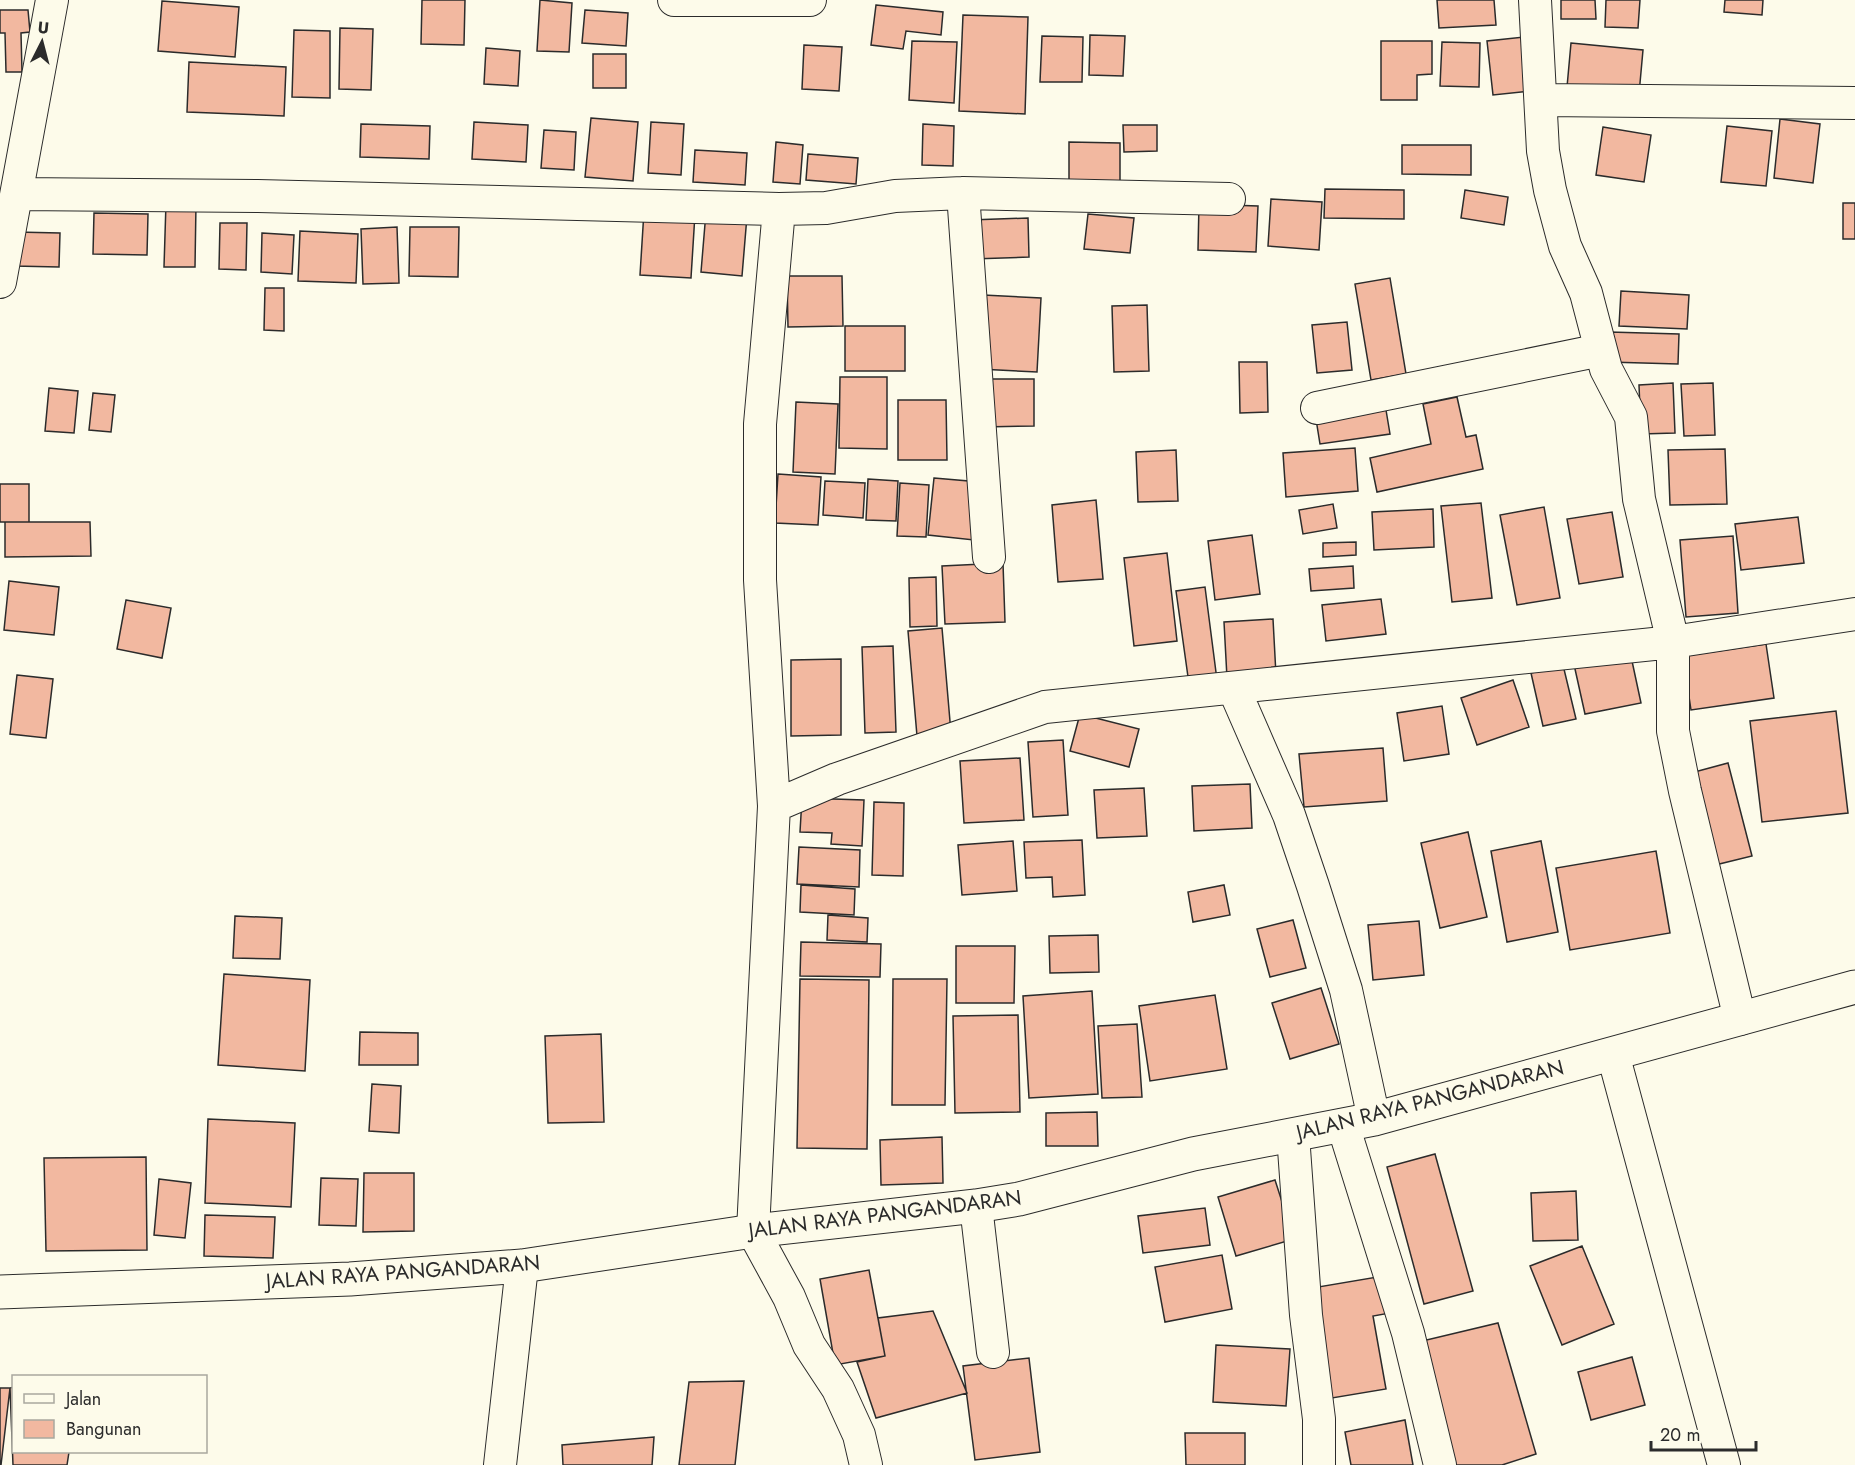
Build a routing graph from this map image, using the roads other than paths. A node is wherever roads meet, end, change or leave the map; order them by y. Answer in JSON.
{"nodes":[{"id":1,"x":52,"y":0,"type":"edge"},
{"id":2,"x":674,"y":0,"type":"edge"},
{"id":3,"x":810,"y":0,"type":"edge"},
{"id":4,"x":1535,"y":0,"type":"edge"},
{"id":5,"x":1542,"y":100,"type":"junction"},
{"id":6,"x":1855,"y":103,"type":"edge"},
{"id":7,"x":963,"y":193,"type":"junction"},
{"id":8,"x":17,"y":194,"type":"junction"},
{"id":9,"x":1229,"y":199,"type":"dead end"},
{"id":10,"x":779,"y":209,"type":"junction"},
{"id":11,"x":0,"y":282,"type":"edge"},
{"id":12,"x":1601,"y":350,"type":"junction"},
{"id":13,"x":1317,"y":408,"type":"dead end"},
{"id":14,"x":989,"y":557,"type":"dead end"},
{"id":15,"x":1855,"y":614,"type":"edge"},
{"id":16,"x":1673,"y":642,"type":"junction"},
{"id":17,"x":1234,"y":689,"type":"junction"},
{"id":18,"x":774,"y":806,"type":"junction"},
{"id":19,"x":1855,"y":987,"type":"edge"},
{"id":20,"x":1740,"y":1019,"type":"junction"},
{"id":21,"x":1613,"y":1054,"type":"junction"},
{"id":22,"x":1359,"y":1122,"type":"junction"},
{"id":23,"x":1293,"y":1135,"type":"junction"},
{"id":24,"x":976,"y":1206,"type":"junction"},
{"id":25,"x":753,"y":1231,"type":"junction"},
{"id":26,"x":522,"y":1266,"type":"junction"},
{"id":27,"x":0,"y":1292,"type":"edge"},
{"id":28,"x":993,"y":1352,"type":"dead end"},
{"id":29,"x":500,"y":1465,"type":"edge"},
{"id":30,"x":866,"y":1465,"type":"edge"},
{"id":31,"x":1319,"y":1465,"type":"edge"},
{"id":32,"x":1440,"y":1465,"type":"edge"},
{"id":33,"x":1724,"y":1465,"type":"edge"}],
"edges":[{"from":1,"to":8,"type":"street"},
{"from":2,"to":3,"type":"street"},
{"from":4,"to":5,"type":"street"},
{"from":5,"to":6,"type":"street"},
{"from":5,"to":12,"type":"street"},
{"from":7,"to":9,"type":"street"},
{"from":7,"to":10,"type":"street"},
{"from":7,"to":14,"type":"street"},
{"from":8,"to":10,"type":"street"},
{"from":8,"to":11,"type":"street"},
{"from":10,"to":18,"type":"street"},
{"from":12,"to":13,"type":"street"},
{"from":12,"to":16,"type":"street"},
{"from":15,"to":16,"type":"street"},
{"from":16,"to":17,"type":"street"},
{"from":16,"to":20,"type":"street"},
{"from":17,"to":18,"type":"street"},
{"from":17,"to":22,"type":"street"},
{"from":18,"to":25,"type":"street"},
{"from":19,"to":20,"type":"highway","name":"JALAN RAYA PANGANDARAN"},
{"from":20,"to":21,"type":"highway","name":"JALAN RAYA PANGANDARAN"},
{"from":21,"to":22,"type":"highway","name":"JALAN RAYA PANGANDARAN"},
{"from":21,"to":33,"type":"street"},
{"from":22,"to":23,"type":"highway","name":"JALAN RAYA PANGANDARAN"},
{"from":22,"to":32,"type":"street"},
{"from":23,"to":24,"type":"highway","name":"JALAN RAYA PANGANDARAN"},
{"from":23,"to":31,"type":"street"},
{"from":24,"to":25,"type":"highway","name":"JALAN RAYA PANGANDARAN"},
{"from":24,"to":28,"type":"street"},
{"from":25,"to":26,"type":"highway","name":"JALAN RAYA PANGANDARAN"},
{"from":25,"to":30,"type":"street"},
{"from":26,"to":27,"type":"highway","name":"JALAN RAYA PANGANDARAN"},
{"from":26,"to":29,"type":"street"}]}
